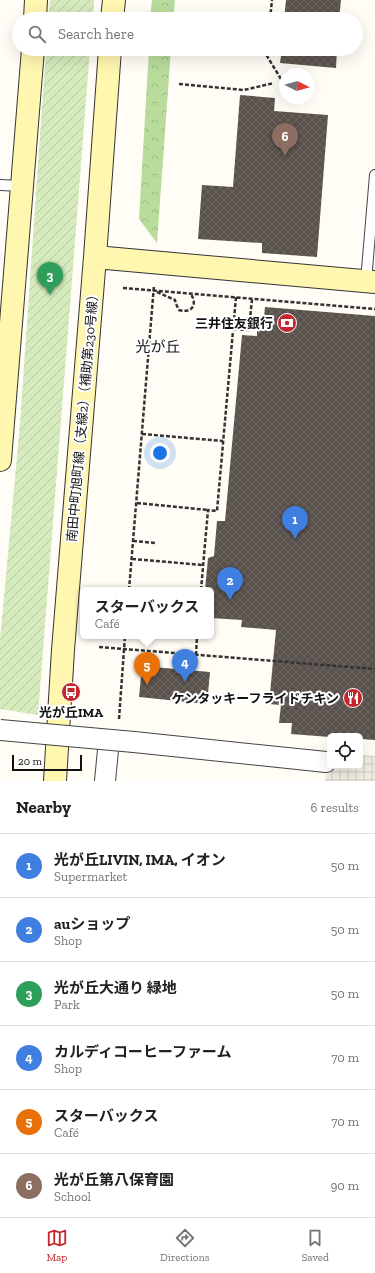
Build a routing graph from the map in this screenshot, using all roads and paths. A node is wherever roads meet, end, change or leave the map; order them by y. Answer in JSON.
{"nodes":[{"id":1,"x":36,"y":0,"type":"edge"},
{"id":2,"x":114,"y":0,"type":"edge"},
{"id":3,"x":272,"y":0,"type":"edge"},
{"id":4,"x":35,"y":12,"type":"edge"},
{"id":5,"x":113,"y":12,"type":"edge"},
{"id":6,"x":271,"y":12,"type":"edge"},
{"id":7,"x":31,"y":56,"type":"edge"},
{"id":8,"x":109,"y":56,"type":"edge"},
{"id":9,"x":267,"y":56,"type":"edge"},
{"id":10,"x":279,"y":76,"type":"edge"},
{"id":11,"x":274,"y":83,"type":"dead end"},
{"id":12,"x":179,"y":84,"type":"dead end"},
{"id":13,"x":375,"y":175,"type":"edge"},
{"id":14,"x":0,"y":185,"type":"edge"},
{"id":15,"x":22,"y":186,"type":"junction"},
{"id":16,"x":95,"y":258,"type":"junction"},
{"id":17,"x":371,"y":282,"type":"edge"},
{"id":18,"x":154,"y":284,"type":"dead end"},
{"id":19,"x":123,"y":288,"type":"dead end"},
{"id":20,"x":164,"y":290,"type":"dead end"},
{"id":21,"x":154,"y":291,"type":"junction"},
{"id":22,"x":236,"y":297,"type":"junction"},
{"id":23,"x":252,"y":298,"type":"junction"},
{"id":24,"x":375,"y":309,"type":"edge"},
{"id":25,"x":233,"y":329,"type":"junction"},
{"id":26,"x":142,"y":434,"type":"junction"},
{"id":27,"x":223,"y":441,"type":"junction"},
{"id":28,"x":0,"y":460,"type":"edge"},
{"id":29,"x":136,"y":503,"type":"junction"},
{"id":30,"x":208,"y":510,"type":"junction"},
{"id":31,"x":133,"y":541,"type":"junction"},
{"id":32,"x":156,"y":543,"type":"dead end"},
{"id":33,"x":132,"y":559,"type":"junction"},
{"id":34,"x":203,"y":565,"type":"junction"},
{"id":35,"x":129,"y":587,"type":"edge"},
{"id":36,"x":201,"y":587,"type":"edge"},
{"id":37,"x":125,"y":639,"type":"edge"},
{"id":38,"x":197,"y":639,"type":"edge"},
{"id":39,"x":99,"y":647,"type":"dead end"},
{"id":40,"x":124,"y":649,"type":"junction"},
{"id":41,"x":196,"y":654,"type":"junction"},
{"id":42,"x":375,"y":668,"type":"edge"},
{"id":43,"x":0,"y":730,"type":"edge"},
{"id":44,"x":114,"y":733,"type":"junction"},
{"id":45,"x":326,"y":762,"type":"dead end"},
{"id":46,"x":55,"y":781,"type":"edge"},
{"id":47,"x":105,"y":781,"type":"edge"}],
"edges":[{"from":1,"to":4,"type":"main road"},
{"from":2,"to":5,"type":"main road"},
{"from":3,"to":6,"type":"path"},
{"from":7,"to":15,"type":"main road"},
{"from":8,"to":16,"type":"main road","name":"南田中町旭町線（支線2）（補助第230号線）"},
{"from":9,"to":10,"type":"path"},
{"from":11,"to":12,"type":"path"},
{"from":13,"to":17,"type":"lane"},
{"from":14,"to":15,"type":"lane"},
{"from":15,"to":28,"type":"main road"},
{"from":16,"to":17,"type":"main road"},
{"from":16,"to":46,"type":"main road","name":"南田中町旭町線（支線2）（補助第230号線）"},
{"from":18,"to":21,"type":"path"},
{"from":19,"to":21,"type":"path"},
{"from":20,"to":21,"type":"path"},
{"from":21,"to":22,"type":"path"},
{"from":21,"to":26,"type":"path"},
{"from":22,"to":23,"type":"path"},
{"from":22,"to":25,"type":"path"},
{"from":23,"to":24,"type":"path"},
{"from":23,"to":25,"type":"path"},
{"from":25,"to":27,"type":"path"},
{"from":26,"to":27,"type":"path"},
{"from":26,"to":29,"type":"path"},
{"from":27,"to":30,"type":"path"},
{"from":29,"to":30,"type":"path"},
{"from":29,"to":31,"type":"path"},
{"from":30,"to":34,"type":"path"},
{"from":31,"to":32,"type":"path"},
{"from":31,"to":33,"type":"path"},
{"from":33,"to":34,"type":"path"},
{"from":33,"to":35,"type":"path"},
{"from":34,"to":36,"type":"path"},
{"from":37,"to":40,"type":"path"},
{"from":38,"to":41,"type":"path"},
{"from":39,"to":40,"type":"path"},
{"from":40,"to":41,"type":"path"},
{"from":40,"to":44,"type":"path"},
{"from":41,"to":42,"type":"path"},
{"from":43,"to":44,"type":"street","bridge":true},
{"from":44,"to":45,"type":"street","bridge":true},
{"from":44,"to":47,"type":"street"}]}
